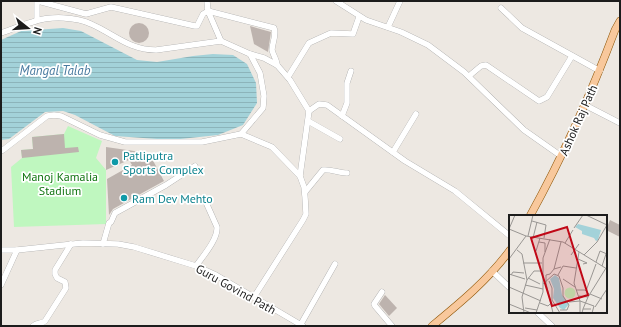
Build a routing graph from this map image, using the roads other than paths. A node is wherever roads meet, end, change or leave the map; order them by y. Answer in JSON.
{"nodes":[{"id":1,"x":37,"y":1,"type":"edge"},
{"id":2,"x":207,"y":1,"type":"edge"},
{"id":3,"x":336,"y":1,"type":"edge"},
{"id":4,"x":400,"y":1,"type":"edge"},
{"id":5,"x":501,"y":8,"type":"dead end"},
{"id":6,"x":208,"y":11,"type":"junction"},
{"id":7,"x":359,"y":17,"type":"junction"},
{"id":8,"x":37,"y":20,"type":"junction"},
{"id":9,"x":620,"y":21,"type":"edge"},
{"id":10,"x":388,"y":27,"type":"junction"},
{"id":11,"x":1,"y":34,"type":"edge"},
{"id":12,"x":221,"y":41,"type":"junction"},
{"id":13,"x":250,"y":54,"type":"junction"},
{"id":14,"x":572,"y":56,"type":"junction"},
{"id":15,"x":277,"y":65,"type":"junction"},
{"id":16,"x":351,"y":71,"type":"dead end"},
{"id":17,"x":600,"y":71,"type":"junction"},
{"id":18,"x":469,"y":76,"type":"junction"},
{"id":19,"x":288,"y":77,"type":"junction"},
{"id":20,"x":586,"y":105,"type":"junction"},
{"id":21,"x":309,"y":111,"type":"junction"},
{"id":22,"x":416,"y":114,"type":"dead end"},
{"id":23,"x":342,"y":116,"type":"junction"},
{"id":24,"x":308,"y":121,"type":"junction"},
{"id":25,"x":620,"y":123,"type":"edge"},
{"id":26,"x":241,"y":134,"type":"junction"},
{"id":27,"x":340,"y":138,"type":"dead end"},
{"id":28,"x":1,"y":151,"type":"edge"},
{"id":29,"x":393,"y":152,"type":"junction"},
{"id":30,"x":561,"y":156,"type":"junction"},
{"id":31,"x":195,"y":166,"type":"dead end"},
{"id":32,"x":347,"y":173,"type":"dead end"},
{"id":33,"x":300,"y":176,"type":"junction"},
{"id":34,"x":304,"y":192,"type":"junction"},
{"id":35,"x":204,"y":198,"type":"dead end"},
{"id":36,"x":531,"y":215,"type":"edge"},
{"id":37,"x":509,"y":235,"type":"edge"},
{"id":38,"x":71,"y":244,"type":"junction"},
{"id":39,"x":103,"y":244,"type":"junction"},
{"id":40,"x":1,"y":250,"type":"edge"},
{"id":41,"x":17,"y":250,"type":"junction"},
{"id":42,"x":509,"y":251,"type":"edge"},
{"id":43,"x":335,"y":264,"type":"dead end"},
{"id":44,"x":196,"y":266,"type":"junction"},
{"id":45,"x":492,"y":271,"type":"junction"},
{"id":46,"x":1,"y":285,"type":"edge"},
{"id":47,"x":509,"y":287,"type":"edge"},
{"id":48,"x":382,"y":292,"type":"dead end"},
{"id":49,"x":254,"y":297,"type":"junction"},
{"id":50,"x":538,"y":313,"type":"edge"},
{"id":51,"x":38,"y":325,"type":"edge"},
{"id":52,"x":302,"y":325,"type":"edge"},
{"id":53,"x":392,"y":326,"type":"edge"},
{"id":54,"x":432,"y":326,"type":"edge"},
{"id":55,"x":552,"y":326,"type":"edge"}],
"edges":[{"from":1,"to":6,"type":"street"},
{"from":1,"to":8,"type":"street"},
{"from":2,"to":6,"type":"street"},
{"from":3,"to":7,"type":"street"},
{"from":4,"to":10,"type":"street"},
{"from":5,"to":14,"type":"street"},
{"from":6,"to":12,"type":"street"},
{"from":6,"to":15,"type":"street"},
{"from":7,"to":10,"type":"street"},
{"from":7,"to":19,"type":"street"},
{"from":8,"to":11,"type":"street"},
{"from":8,"to":12,"type":"street"},
{"from":9,"to":17,"type":"main road","name":"Ashok Raj Path"},
{"from":10,"to":18,"type":"street"},
{"from":12,"to":13,"type":"street"},
{"from":13,"to":15,"type":"street"},
{"from":13,"to":26,"type":"street"},
{"from":14,"to":17,"type":"street"},
{"from":14,"to":18,"type":"street"},
{"from":15,"to":19,"type":"street"},
{"from":16,"to":23,"type":"street"},
{"from":17,"to":20,"type":"main road","name":"Ashok Raj Path"},
{"from":18,"to":30,"type":"street"},
{"from":19,"to":21,"type":"street"},
{"from":20,"to":25,"type":"street"},
{"from":20,"to":30,"type":"main road","name":"Ashok Raj Path"},
{"from":21,"to":23,"type":"street"},
{"from":21,"to":24,"type":"street"},
{"from":22,"to":29,"type":"street"},
{"from":23,"to":29,"type":"street"},
{"from":24,"to":27,"type":"street"},
{"from":24,"to":33,"type":"street"},
{"from":26,"to":28,"type":"street"},
{"from":26,"to":33,"type":"street"},
{"from":29,"to":37,"type":"street"},
{"from":30,"to":36,"type":"main road","name":"Ashok Raj Path"},
{"from":31,"to":39,"type":"street"},
{"from":32,"to":34,"type":"street"},
{"from":33,"to":34,"type":"street"},
{"from":34,"to":49,"type":"street"},
{"from":35,"to":44,"type":"street"},
{"from":38,"to":39,"type":"street","name":"Guru Govind Path"},
{"from":38,"to":41,"type":"street","name":"Guru Govind Path"},
{"from":38,"to":51,"type":"street"},
{"from":39,"to":44,"type":"street","name":"Guru Govind Path"},
{"from":40,"to":41,"type":"street","name":"Guru Govind Path"},
{"from":41,"to":46,"type":"street"},
{"from":42,"to":45,"type":"main road"},
{"from":43,"to":52,"type":"street"},
{"from":44,"to":49,"type":"street","name":"Guru Govind Path"},
{"from":45,"to":47,"type":"street"},
{"from":45,"to":54,"type":"main road"},
{"from":48,"to":53,"type":"street"},
{"from":49,"to":52,"type":"street","name":"Guru Govind Path"},
{"from":50,"to":55,"type":"street"}]}
